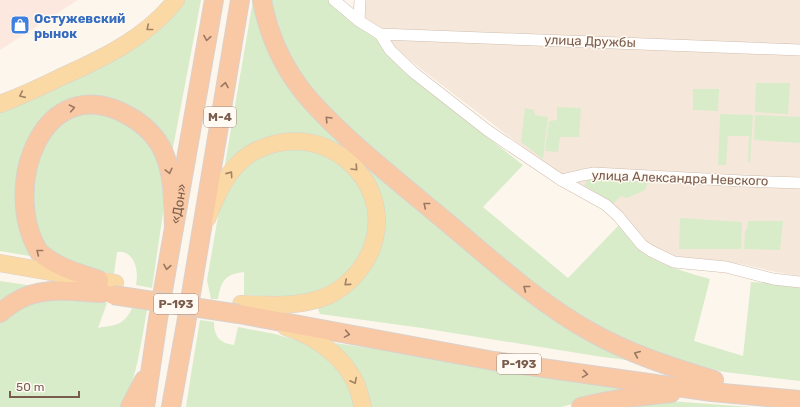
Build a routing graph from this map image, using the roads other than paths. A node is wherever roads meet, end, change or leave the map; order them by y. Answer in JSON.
{"nodes":[{"id":1,"x":176,"y":0,"type":"edge"},
{"id":2,"x":214,"y":0,"type":"edge"},
{"id":3,"x":240,"y":0,"type":"edge"},
{"id":4,"x":262,"y":0,"type":"edge"},
{"id":5,"x":334,"y":0,"type":"edge"},
{"id":6,"x":360,"y":0,"type":"edge"},
{"id":7,"x":358,"y":21,"type":"junction"},
{"id":8,"x":380,"y":34,"type":"junction"},
{"id":9,"x":800,"y":50,"type":"edge"},
{"id":10,"x":0,"y":104,"type":"edge"},
{"id":11,"x":17,"y":149,"type":"dead end"},
{"id":12,"x":561,"y":180,"type":"junction"},
{"id":13,"x":800,"y":183,"type":"edge"},
{"id":14,"x":10,"y":216,"type":"dead end"},
{"id":15,"x":174,"y":228,"type":"junction"},
{"id":16,"x":200,"y":234,"type":"junction"},
{"id":17,"x":0,"y":263,"type":"edge"},
{"id":18,"x":0,"y":274,"type":"edge"},
{"id":19,"x":800,"y":282,"type":"edge"},
{"id":20,"x":108,"y":288,"type":"junction"},
{"id":21,"x":240,"y":309,"type":"junction"},
{"id":22,"x":0,"y":313,"type":"edge"},
{"id":23,"x":150,"y":366,"type":"junction"},
{"id":24,"x":178,"y":369,"type":"junction"},
{"id":25,"x":713,"y":386,"type":"junction"},
{"id":26,"x":800,"y":396,"type":"edge"},
{"id":27,"x":800,"y":400,"type":"edge"},
{"id":28,"x":130,"y":407,"type":"edge"},
{"id":29,"x":145,"y":407,"type":"edge"},
{"id":30,"x":171,"y":407,"type":"edge"},
{"id":31,"x":178,"y":407,"type":"edge"},
{"id":32,"x":363,"y":407,"type":"edge"},
{"id":33,"x":581,"y":407,"type":"edge"}],
"edges":[{"from":1,"to":10,"type":"main road","one_way":true},
{"from":2,"to":15,"type":"highway","name":"«Дон»","number":"М-4","one_way":true},
{"from":16,"to":3,"type":"highway","name":"«Дон»","number":"М-4","one_way":true},
{"from":25,"to":4,"type":"highway","one_way":true},
{"from":5,"to":7,"type":"street"},
{"from":6,"to":7,"type":"street"},
{"from":7,"to":8,"type":"street"},
{"from":8,"to":9,"type":"street","name":"улица Дружбы"},
{"from":8,"to":12,"type":"street"},
{"from":11,"to":15,"type":"highway","one_way":true},
{"from":12,"to":13,"type":"street","name":"улица Александра Невского"},
{"from":12,"to":19,"type":"street"},
{"from":20,"to":14,"type":"highway","one_way":true},
{"from":15,"to":23,"type":"highway","name":"«Дон»","number":"М-4","one_way":true},
{"from":16,"to":21,"type":"main road","one_way":true},
{"from":16,"to":24,"type":"highway","name":"«Дон»","number":"М-4"},
{"from":17,"to":20,"type":"main road"},
{"from":18,"to":20,"type":"main road"},
{"from":20,"to":21,"type":"highway","number":"Р-193"},
{"from":20,"to":22,"type":"highway"},
{"from":21,"to":25,"type":"highway","number":"Р-193"},
{"from":21,"to":32,"type":"main road","one_way":true},
{"from":23,"to":28,"type":"highway"},
{"from":23,"to":29,"type":"highway","name":"«Дон»","number":"М-4"},
{"from":24,"to":30,"type":"highway","name":"«Дон»","number":"М-4"},
{"from":24,"to":31,"type":"main road"},
{"from":25,"to":26,"type":"highway","number":"Р-193"},
{"from":25,"to":27,"type":"highway","number":"Р-193"},
{"from":25,"to":33,"type":"highway"}]}
